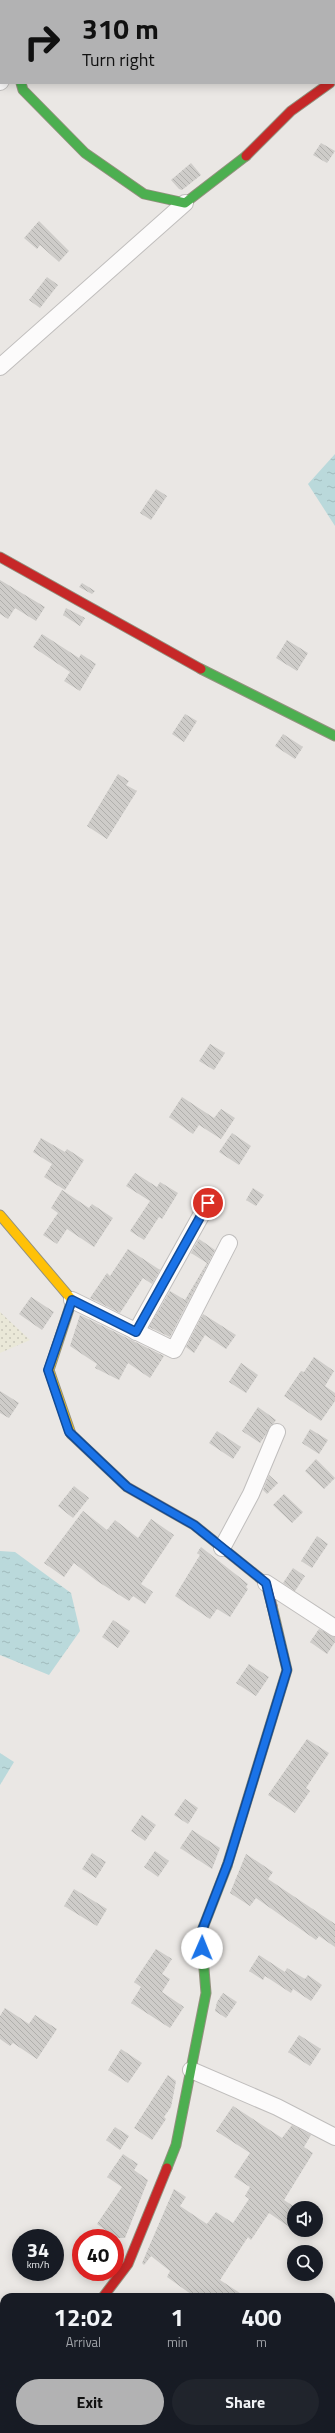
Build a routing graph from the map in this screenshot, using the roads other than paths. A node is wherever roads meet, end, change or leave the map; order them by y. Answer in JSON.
{"nodes":[{"id":1,"x":21,"y":84,"type":"edge"},
{"id":2,"x":329,"y":84,"type":"edge"},
{"id":3,"x":185,"y":203,"type":"junction"},
{"id":4,"x":0,"y":367,"type":"edge"},
{"id":5,"x":0,"y":557,"type":"edge"},
{"id":6,"x":335,"y":736,"type":"edge"},
{"id":7,"x":208,"y":1203,"type":"dead end"},
{"id":8,"x":0,"y":1215,"type":"edge"},
{"id":9,"x":229,"y":1243,"type":"dead end"},
{"id":10,"x":72,"y":1300,"type":"junction"},
{"id":11,"x":136,"y":1332,"type":"junction"},
{"id":12,"x":276,"y":1432,"type":"dead end"},
{"id":13,"x":222,"y":1548,"type":"junction"},
{"id":14,"x":266,"y":1583,"type":"junction"},
{"id":15,"x":335,"y":1628,"type":"edge"},
{"id":16,"x":191,"y":2070,"type":"junction"},
{"id":17,"x":335,"y":2137,"type":"edge"},
{"id":18,"x":106,"y":2293,"type":"edge"}],
"edges":[{"from":1,"to":3,"type":"street"},
{"from":2,"to":3,"type":"street"},
{"from":3,"to":4,"type":"street"},
{"from":5,"to":6,"type":"street"},
{"from":7,"to":11,"type":"street"},
{"from":8,"to":10,"type":"street"},
{"from":9,"to":11,"type":"street"},
{"from":10,"to":11,"type":"street"},
{"from":10,"to":13,"type":"street"},
{"from":12,"to":13,"type":"street"},
{"from":13,"to":14,"type":"street"},
{"from":14,"to":15,"type":"street"},
{"from":14,"to":16,"type":"street"},
{"from":16,"to":17,"type":"street"},
{"from":16,"to":18,"type":"street"}]}
